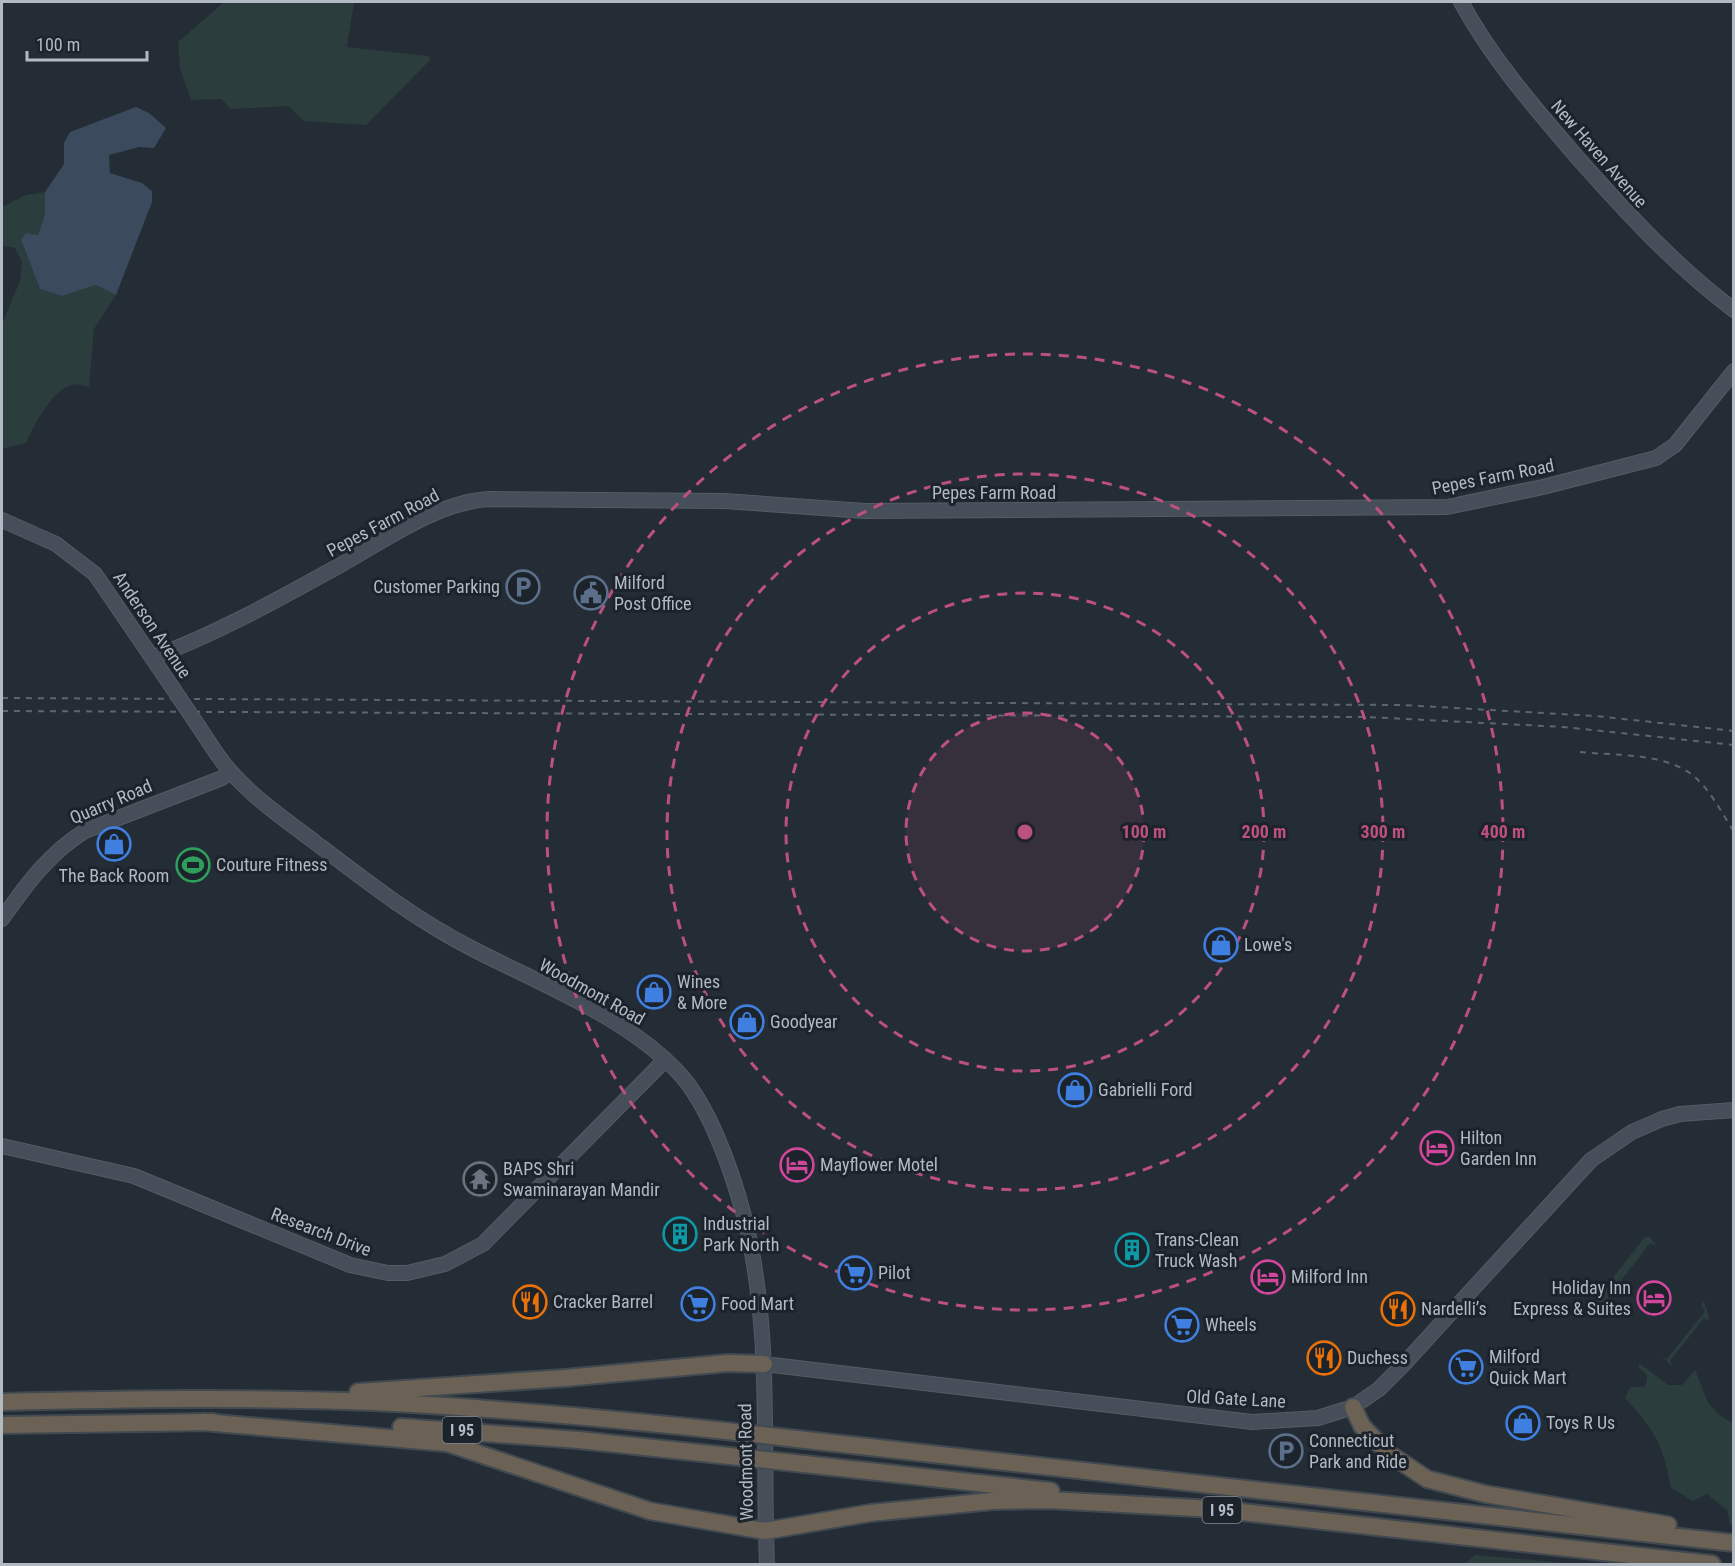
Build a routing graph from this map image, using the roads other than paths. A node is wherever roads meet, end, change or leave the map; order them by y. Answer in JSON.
{"nodes":[{"id":1,"x":1461,"y":2,"type":"edge"},
{"id":2,"x":1734,"y":310,"type":"edge"},
{"id":3,"x":1734,"y":371,"type":"edge"},
{"id":4,"x":2,"y":520,"type":"edge"},
{"id":5,"x":154,"y":657,"type":"junction"},
{"id":6,"x":199,"y":727,"type":"joint"},
{"id":7,"x":230,"y":771,"type":"junction"},
{"id":8,"x":2,"y":919,"type":"edge"},
{"id":9,"x":665,"y":1060,"type":"junction"},
{"id":10,"x":1734,"y":1110,"type":"edge"},
{"id":11,"x":2,"y":1146,"type":"edge"},
{"id":12,"x":764,"y":1364,"type":"junction"},
{"id":13,"x":259,"y":1399,"type":"junction"},
{"id":14,"x":2,"y":1402,"type":"edge"},
{"id":15,"x":1353,"y":1407,"type":"junction"},
{"id":16,"x":203,"y":1422,"type":"junction"},
{"id":17,"x":2,"y":1425,"type":"edge"},
{"id":18,"x":1214,"y":1509,"type":"junction"},
{"id":19,"x":1640,"y":1527,"type":"junction"},
{"id":20,"x":765,"y":1531,"type":"junction"},
{"id":21,"x":1679,"y":1532,"type":"junction"},
{"id":22,"x":1734,"y":1538,"type":"edge"},
{"id":23,"x":1734,"y":1543,"type":"edge"},
{"id":24,"x":766,"y":1564,"type":"edge"},
{"id":25,"x":1712,"y":1564,"type":"edge"}],
"edges":[{"from":1,"to":2,"type":"main road","name":"New Haven Avenue"},
{"from":3,"to":5,"type":"main road","name":"Pepes Farm Road"},
{"from":4,"to":5,"type":"main road","name":"Anderson Avenue"},
{"from":5,"to":6,"type":"main road","name":"Anderson Avenue","bridge":true},
{"from":6,"to":7,"type":"main road","name":"Woodmont Road"},
{"from":7,"to":8,"type":"main road","name":"Quarry Road"},
{"from":7,"to":9,"type":"main road","name":"Woodmont Road"},
{"from":9,"to":11,"type":"main road","name":"Research Drive"},
{"from":9,"to":12,"type":"main road","name":"Woodmont Road"},
{"from":10,"to":15,"type":"main road","name":"Old Gate Lane"},
{"from":12,"to":13,"type":"highway"},
{"from":12,"to":15,"type":"main road","name":"Old Gate Lane"},
{"from":12,"to":20,"type":"main road","name":"Woodmont Road"},
{"from":13,"to":14,"type":"highway","number":"I 95"},
{"from":13,"to":19,"type":"highway","number":"I 95","bridge":true},
{"from":15,"to":19,"type":"highway"},
{"from":16,"to":17,"type":"highway","number":"I 95"},
{"from":16,"to":18,"type":"highway","number":"I 95","bridge":true},
{"from":16,"to":20,"type":"highway"},
{"from":18,"to":20,"type":"highway"},
{"from":18,"to":25,"type":"highway","number":"I 95"},
{"from":19,"to":21,"type":"highway"},
{"from":20,"to":24,"type":"main road","name":"Woodmont Road"},
{"from":21,"to":22,"type":"highway"},
{"from":21,"to":23,"type":"highway"}]}
